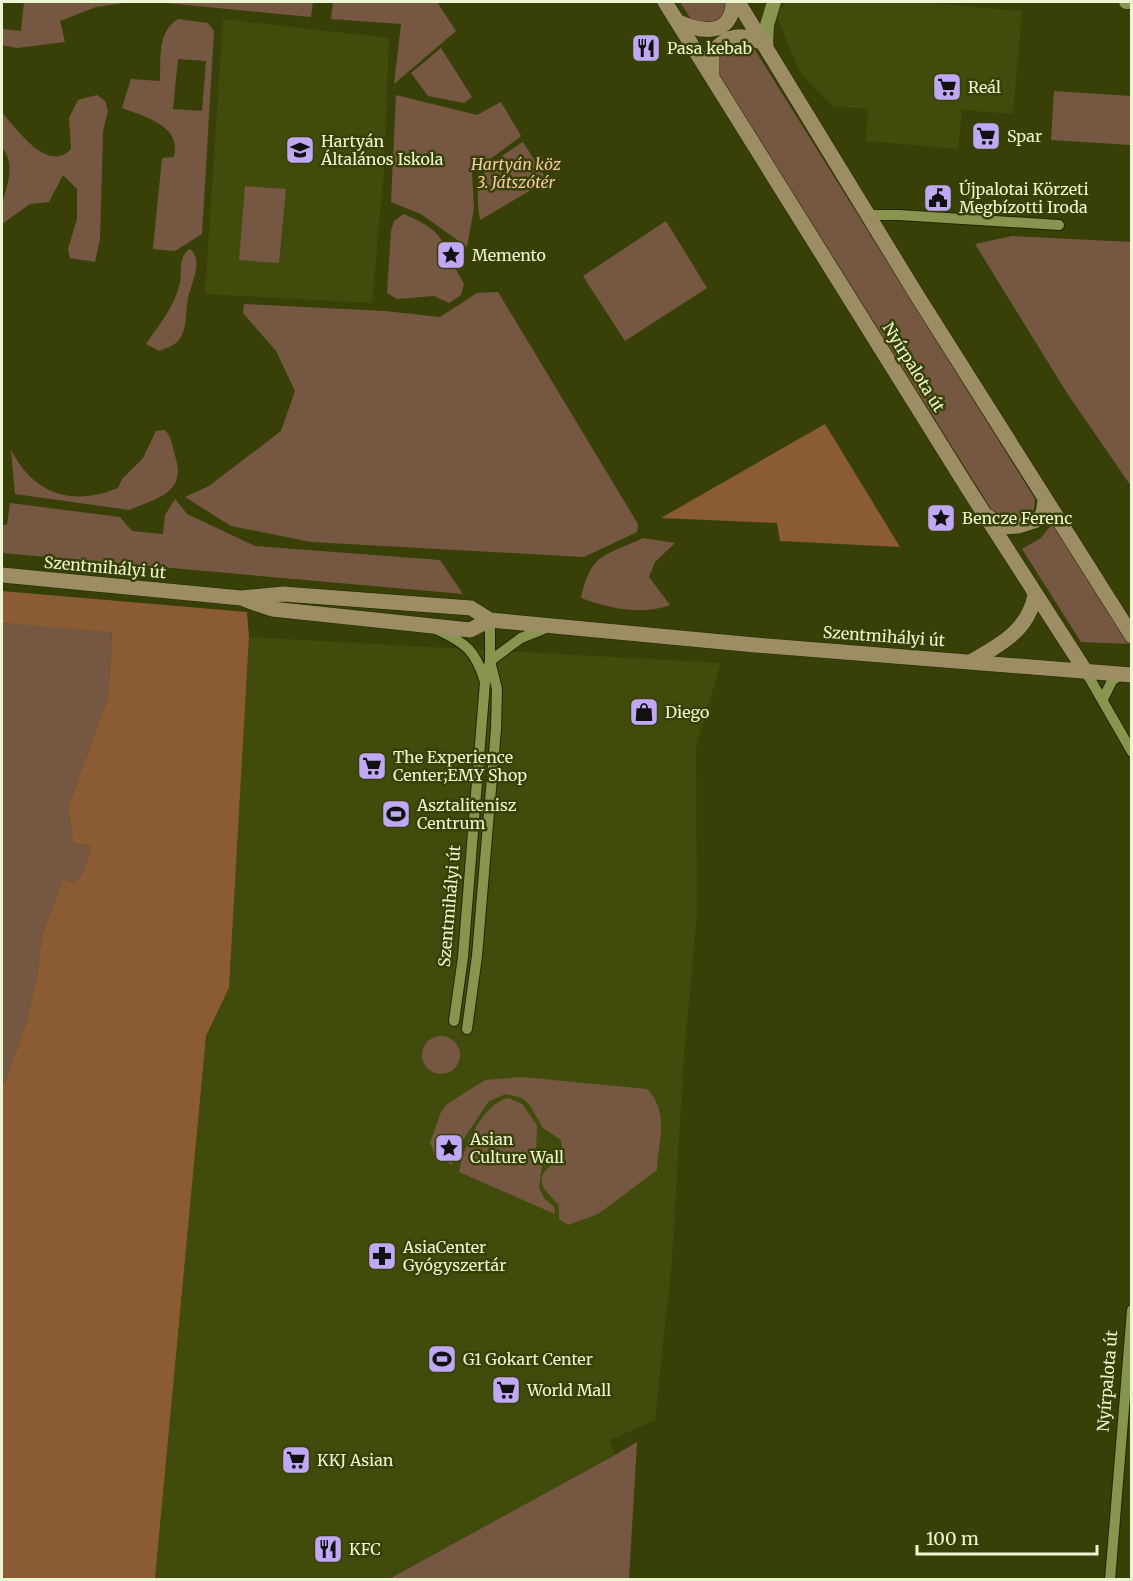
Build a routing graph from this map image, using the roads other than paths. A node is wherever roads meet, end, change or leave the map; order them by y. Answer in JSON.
{"nodes":[{"id":1,"x":665,"y":2,"type":"edge"},
{"id":2,"x":736,"y":2,"type":"edge"},
{"id":3,"x":774,"y":2,"type":"edge"},
{"id":4,"x":1126,"y":2,"type":"edge"},
{"id":5,"x":1131,"y":2,"type":"edge"},
{"id":6,"x":678,"y":22,"type":"junction"},
{"id":7,"x":766,"y":44,"type":"junction"},
{"id":8,"x":712,"y":78,"type":"junction"},
{"id":9,"x":867,"y":215,"type":"junction"},
{"id":10,"x":1059,"y":225,"type":"dead end"},
{"id":11,"x":1045,"y":500,"type":"junction"},
{"id":12,"x":983,"y":513,"type":"junction"},
{"id":13,"x":2,"y":575,"type":"edge"},
{"id":14,"x":1035,"y":595,"type":"junction"},
{"id":15,"x":241,"y":598,"type":"junction"},
{"id":16,"x":490,"y":620,"type":"junction"},
{"id":17,"x":431,"y":626,"type":"junction"},
{"id":18,"x":553,"y":626,"type":"junction"},
{"id":19,"x":1131,"y":636,"type":"edge"},
{"id":20,"x":490,"y":661,"type":"junction"},
{"id":21,"x":972,"y":661,"type":"junction"},
{"id":22,"x":1086,"y":672,"type":"junction"},
{"id":23,"x":1127,"y":674,"type":"edge"},
{"id":24,"x":485,"y":682,"type":"junction"},
{"id":25,"x":1103,"y":699,"type":"junction"},
{"id":26,"x":1131,"y":752,"type":"edge"},
{"id":27,"x":454,"y":1021,"type":"dead end"},
{"id":28,"x":467,"y":1029,"type":"dead end"},
{"id":29,"x":1131,"y":1310,"type":"edge"},
{"id":30,"x":1110,"y":1580,"type":"edge"}],
"edges":[{"from":1,"to":6,"type":"main road","name":"Nyírpalota út"},
{"from":2,"to":6,"type":"main road"},
{"from":2,"to":7,"type":"main road"},
{"from":3,"to":7,"type":"street"},
{"from":4,"to":5,"type":"street"},
{"from":6,"to":8,"type":"main road","name":"Nyírpalota út"},
{"from":7,"to":8,"type":"main road"},
{"from":7,"to":9,"type":"main road"},
{"from":8,"to":12,"type":"main road","name":"Nyírpalota út"},
{"from":9,"to":10,"type":"street"},
{"from":9,"to":11,"type":"main road"},
{"from":11,"to":12,"type":"main road"},
{"from":11,"to":19,"type":"main road"},
{"from":12,"to":14,"type":"main road","name":"Nyírpalota út"},
{"from":13,"to":15,"type":"main road","name":"Szentmihályi út"},
{"from":14,"to":21,"type":"main road"},
{"from":14,"to":22,"type":"main road","name":"Nyírpalota út"},
{"from":15,"to":16,"type":"main road","name":"Szentmihályi út"},
{"from":15,"to":17,"type":"main road","name":"Szentmihályi út"},
{"from":16,"to":17,"type":"main road","name":"Szentmihályi út"},
{"from":16,"to":18,"type":"main road","name":"Szentmihályi út"},
{"from":16,"to":20,"type":"street"},
{"from":17,"to":24,"type":"street"},
{"from":18,"to":20,"type":"street"},
{"from":18,"to":21,"type":"main road","name":"Szentmihályi út"},
{"from":20,"to":24,"type":"street","name":"Szentmihályi út"},
{"from":20,"to":28,"type":"street","name":"Szentmihályi út"},
{"from":21,"to":22,"type":"main road","name":"Szentmihályi út"},
{"from":22,"to":23,"type":"main road","name":"Szentmihályi út"},
{"from":22,"to":25,"type":"street","name":"Nyírpalota út"},
{"from":23,"to":25,"type":"street"},
{"from":24,"to":27,"type":"street","name":"Szentmihályi út"},
{"from":25,"to":26,"type":"street","name":"Nyírpalota út"},
{"from":29,"to":30,"type":"street","name":"Nyírpalota út"}]}
